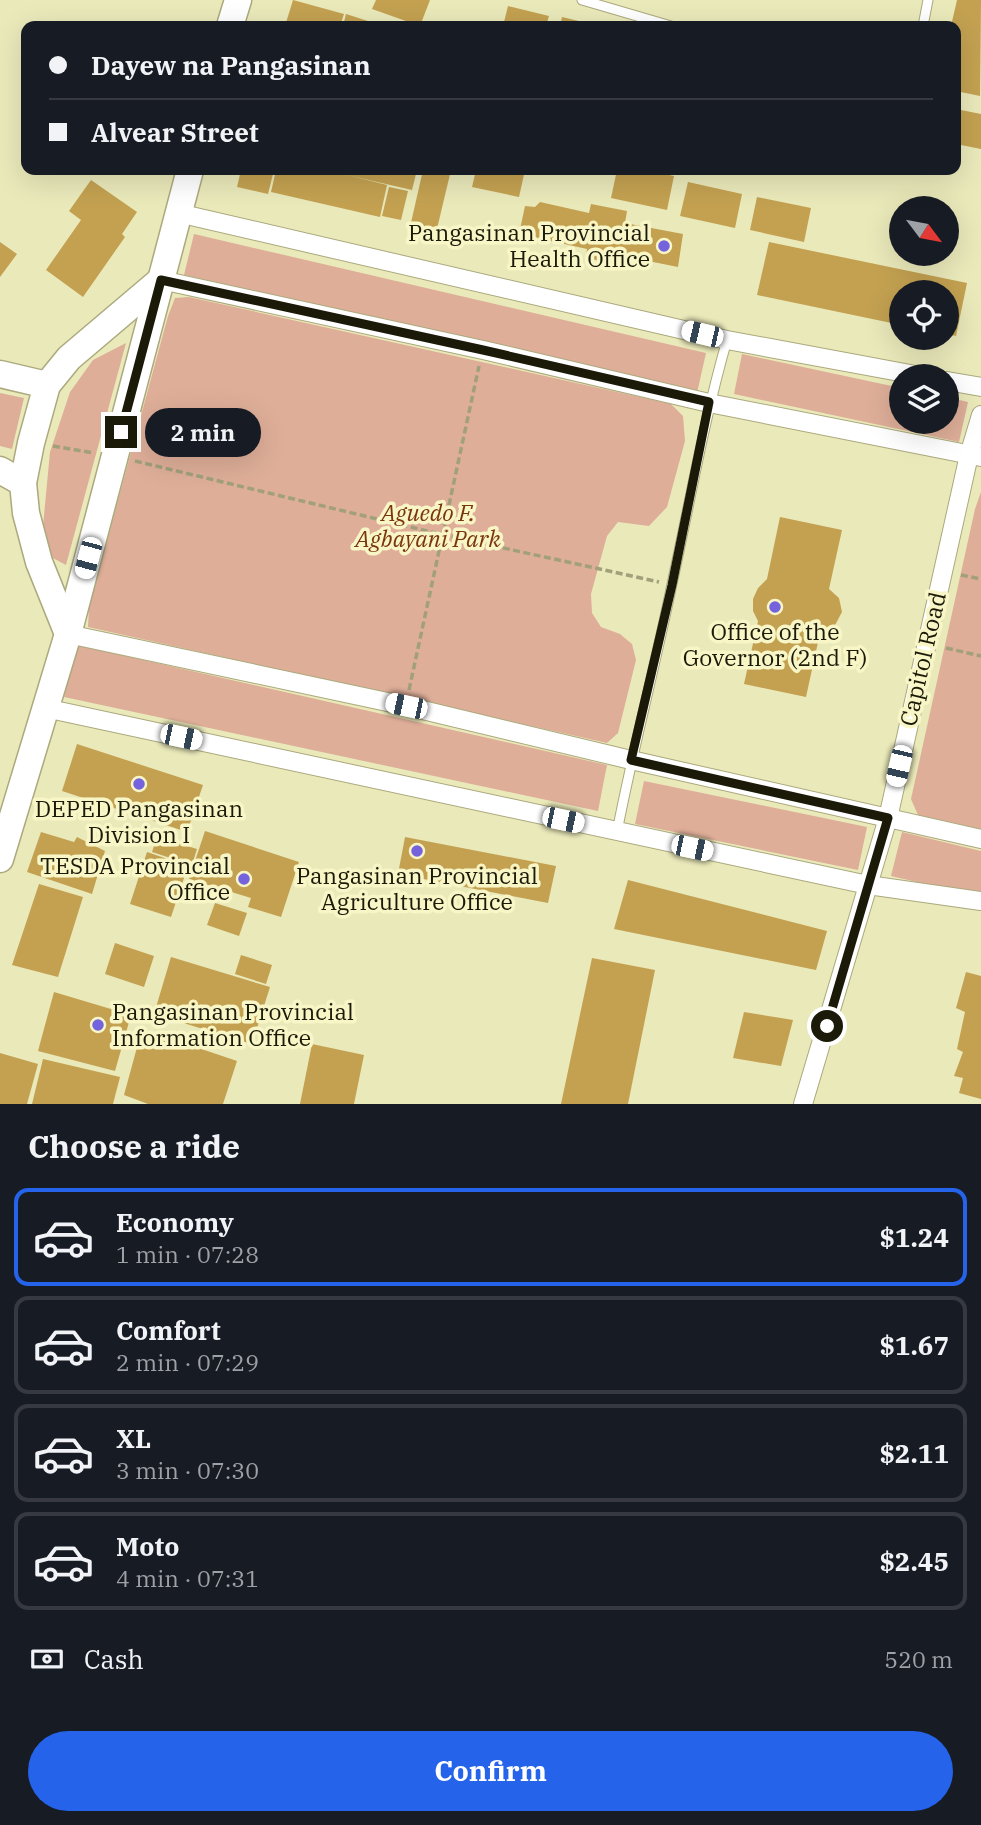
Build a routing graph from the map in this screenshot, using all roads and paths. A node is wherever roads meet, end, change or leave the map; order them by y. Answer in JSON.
{"nodes":[{"id":1,"x":238,"y":0,"type":"edge"},
{"id":2,"x":582,"y":0,"type":"edge"},
{"id":3,"x":928,"y":0,"type":"edge"},
{"id":4,"x":232,"y":21,"type":"edge"},
{"id":5,"x":654,"y":21,"type":"edge"},
{"id":6,"x":924,"y":21,"type":"edge"},
{"id":7,"x":189,"y":175,"type":"edge"},
{"id":8,"x":177,"y":214,"type":"junction"},
{"id":9,"x":161,"y":280,"type":"junction"},
{"id":10,"x":727,"y":340,"type":"junction"},
{"id":11,"x":483,"y":350,"type":"junction"},
{"id":12,"x":889,"y":370,"type":"edge"},
{"id":13,"x":0,"y":374,"type":"edge"},
{"id":14,"x":959,"y":383,"type":"edge"},
{"id":15,"x":47,"y":385,"type":"junction"},
{"id":16,"x":981,"y":387,"type":"edge"},
{"id":17,"x":709,"y":402,"type":"junction"},
{"id":18,"x":981,"y":415,"type":"edge"},
{"id":19,"x":975,"y":456,"type":"edge"},
{"id":20,"x":133,"y":460,"type":"dead end"},
{"id":21,"x":0,"y":470,"type":"edge"},
{"id":22,"x":23,"y":483,"type":"junction"},
{"id":23,"x":443,"y":535,"type":"junction"},
{"id":24,"x":958,"y":575,"type":"dead end"},
{"id":25,"x":981,"y":579,"type":"edge"},
{"id":26,"x":672,"y":585,"type":"junction"},
{"id":27,"x":68,"y":634,"type":"junction"},
{"id":28,"x":942,"y":647,"type":"dead end"},
{"id":29,"x":981,"y":656,"type":"edge"},
{"id":30,"x":406,"y":706,"type":"junction"},
{"id":31,"x":45,"y":708,"type":"junction"},
{"id":32,"x":631,"y":760,"type":"junction"},
{"id":33,"x":888,"y":818,"type":"junction"},
{"id":34,"x":617,"y":832,"type":"junction"},
{"id":35,"x":981,"y":839,"type":"edge"},
{"id":36,"x":0,"y":859,"type":"edge"},
{"id":37,"x":867,"y":885,"type":"junction"},
{"id":38,"x":981,"y":901,"type":"edge"},
{"id":39,"x":803,"y":1104,"type":"edge"}],
"edges":[{"from":1,"to":4,"type":"street"},
{"from":2,"to":5,"type":"lane"},
{"from":3,"to":6,"type":"lane"},
{"from":7,"to":8,"type":"street"},
{"from":8,"to":9,"type":"street"},
{"from":8,"to":10,"type":"street"},
{"from":9,"to":11,"type":"street"},
{"from":9,"to":15,"type":"street"},
{"from":9,"to":27,"type":"street"},
{"from":10,"to":12,"type":"street"},
{"from":10,"to":17,"type":"lane"},
{"from":11,"to":17,"type":"street"},
{"from":11,"to":23,"type":"path"},
{"from":13,"to":15,"type":"street"},
{"from":14,"to":16,"type":"street"},
{"from":15,"to":22,"type":"street"},
{"from":17,"to":19,"type":"street"},
{"from":17,"to":26,"type":"lane"},
{"from":18,"to":19,"type":"street","name":"Capitol Road"},
{"from":19,"to":33,"type":"street","name":"Capitol Road"},
{"from":20,"to":23,"type":"path"},
{"from":21,"to":22,"type":"street"},
{"from":22,"to":27,"type":"street"},
{"from":23,"to":26,"type":"path"},
{"from":23,"to":30,"type":"path"},
{"from":24,"to":25,"type":"path"},
{"from":26,"to":32,"type":"lane"},
{"from":27,"to":30,"type":"street"},
{"from":27,"to":31,"type":"street"},
{"from":28,"to":29,"type":"path"},
{"from":30,"to":32,"type":"street"},
{"from":31,"to":34,"type":"street"},
{"from":31,"to":36,"type":"street"},
{"from":32,"to":33,"type":"street"},
{"from":32,"to":34,"type":"lane"},
{"from":33,"to":35,"type":"street"},
{"from":33,"to":37,"type":"street","name":"Capitol Road"},
{"from":34,"to":37,"type":"street"},
{"from":37,"to":38,"type":"street"},
{"from":37,"to":39,"type":"street","name":"Capitol Road"}]}
